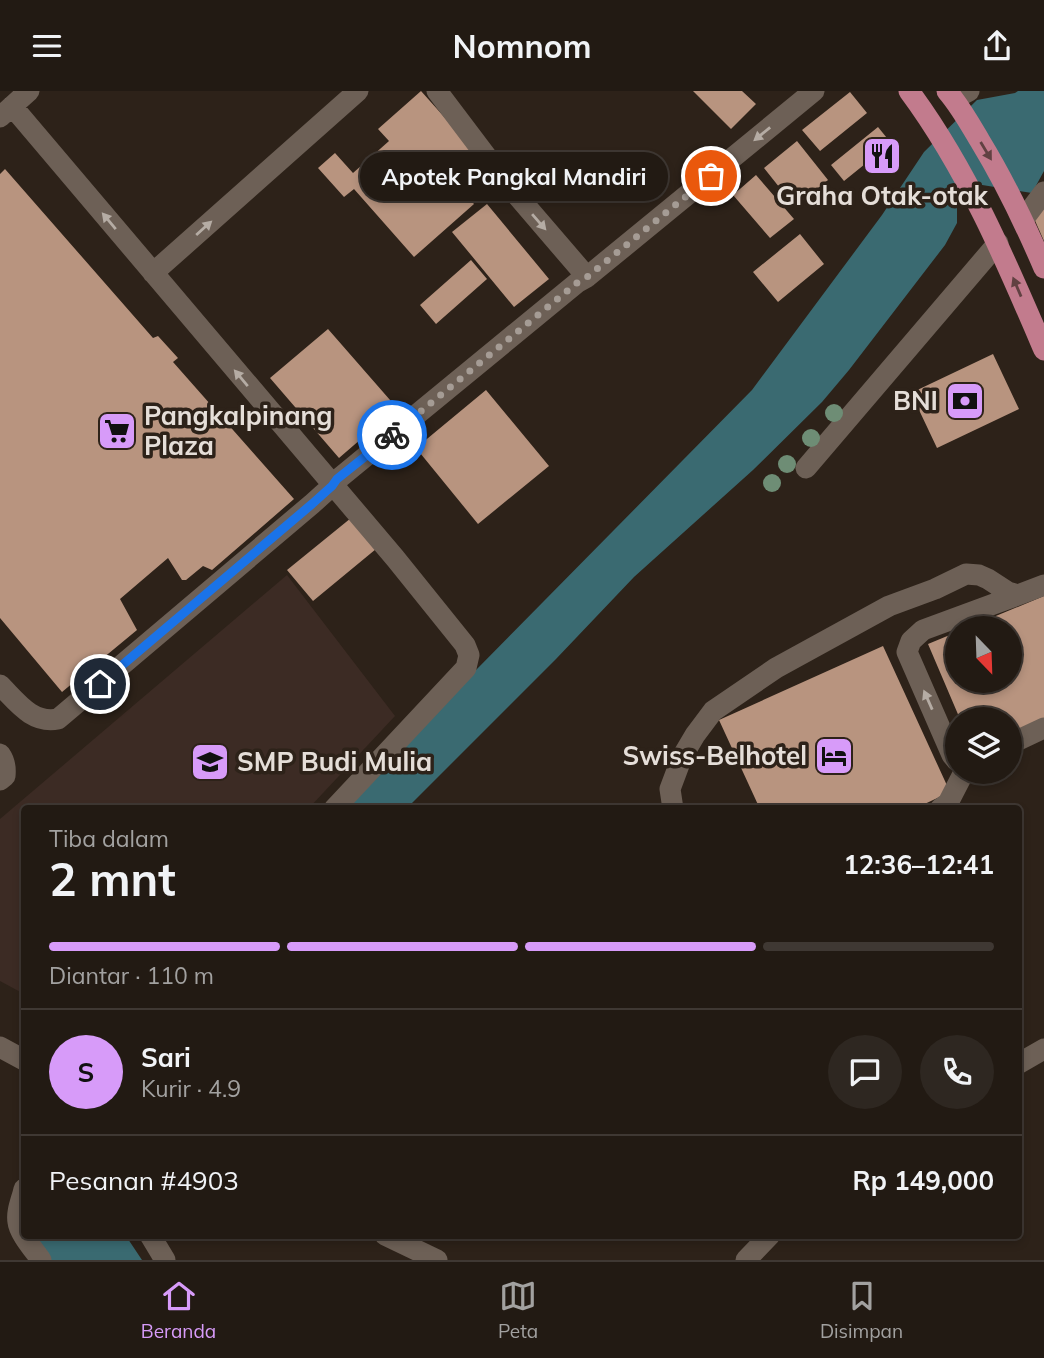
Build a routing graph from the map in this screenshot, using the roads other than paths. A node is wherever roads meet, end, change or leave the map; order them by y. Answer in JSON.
{"nodes":[{"id":1,"x":29,"y":91,"type":"edge"},
{"id":2,"x":358,"y":91,"type":"edge"},
{"id":3,"x":437,"y":91,"type":"edge"},
{"id":4,"x":814,"y":91,"type":"edge"},
{"id":5,"x":908,"y":91,"type":"edge"},
{"id":6,"x":957,"y":97,"type":"edge"},
{"id":7,"x":6,"y":112,"type":"edge"},
{"id":8,"x":1044,"y":192,"type":"edge"},
{"id":9,"x":1023,"y":220,"type":"junction"},
{"id":10,"x":998,"y":243,"type":"junction"},
{"id":11,"x":1044,"y":268,"type":"edge"},
{"id":12,"x":153,"y":274,"type":"junction"},
{"id":13,"x":587,"y":277,"type":"junction"},
{"id":14,"x":1044,"y":350,"type":"edge"},
{"id":15,"x":806,"y":468,"type":"dead end"},
{"id":16,"x":332,"y":486,"type":"junction"},
{"id":17,"x":1044,"y":585,"type":"edge"},
{"id":18,"x":1018,"y":595,"type":"junction"},
{"id":19,"x":0,"y":685,"type":"edge"},
{"id":20,"x":1044,"y":728,"type":"edge"},
{"id":21,"x":1022,"y":738,"type":"edge"},
{"id":22,"x":945,"y":739,"type":"edge"},
{"id":23,"x":0,"y":754,"type":"edge"},
{"id":24,"x":0,"y":780,"type":"edge"},
{"id":25,"x":957,"y":784,"type":"edge"},
{"id":26,"x":338,"y":805,"type":"edge"},
{"id":27,"x":672,"y":805,"type":"edge"},
{"id":28,"x":945,"y":805,"type":"edge"},
{"id":29,"x":0,"y":1047,"type":"edge"},
{"id":30,"x":1044,"y":1049,"type":"edge"},
{"id":31,"x":21,"y":1058,"type":"edge"},
{"id":32,"x":1022,"y":1062,"type":"edge"},
{"id":33,"x":21,"y":1201,"type":"edge"},
{"id":34,"x":21,"y":1231,"type":"edge"},
{"id":35,"x":26,"y":1239,"type":"edge"},
{"id":36,"x":152,"y":1239,"type":"edge"},
{"id":37,"x":397,"y":1239,"type":"edge"},
{"id":38,"x":765,"y":1239,"type":"edge"},
{"id":39,"x":431,"y":1250,"type":"edge"},
{"id":40,"x":41,"y":1260,"type":"edge"},
{"id":41,"x":165,"y":1260,"type":"edge"},
{"id":42,"x":746,"y":1260,"type":"edge"}],
"edges":[{"from":1,"to":7,"type":"street"},
{"from":12,"to":2,"type":"street","one_way":true},
{"from":3,"to":13,"type":"street","one_way":true},
{"from":4,"to":13,"type":"street","one_way":true},
{"from":5,"to":10,"type":"highway"},
{"from":6,"to":9,"type":"highway","one_way":true},
{"from":12,"to":7,"type":"street","one_way":true},
{"from":8,"to":9,"type":"street"},
{"from":9,"to":11,"type":"highway"},
{"from":14,"to":10,"type":"highway","one_way":true},
{"from":10,"to":15,"type":"street"},
{"from":16,"to":12,"type":"street","one_way":true},
{"from":13,"to":16,"type":"street"},
{"from":16,"to":19,"type":"street"},
{"from":16,"to":26,"type":"street"},
{"from":17,"to":18,"type":"street"},
{"from":22,"to":18,"type":"street","one_way":true},
{"from":18,"to":27,"type":"street"},
{"from":20,"to":21,"type":"street"},
{"from":23,"to":24,"type":"street"},
{"from":25,"to":28,"type":"street"},
{"from":29,"to":31,"type":"street"},
{"from":30,"to":32,"type":"street"},
{"from":33,"to":34,"type":"street"},
{"from":35,"to":40,"type":"street"},
{"from":36,"to":41,"type":"street"},
{"from":37,"to":39,"type":"street"},
{"from":38,"to":42,"type":"street"}]}
